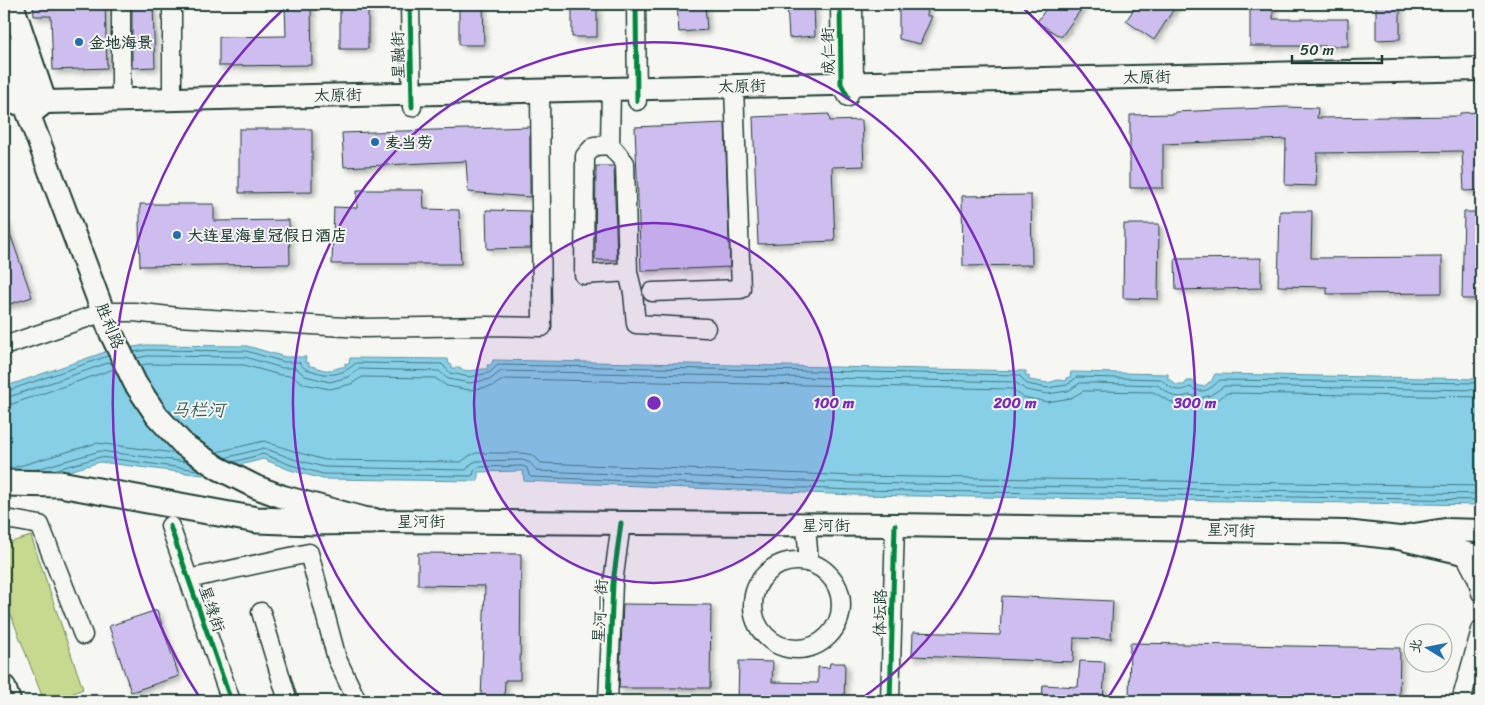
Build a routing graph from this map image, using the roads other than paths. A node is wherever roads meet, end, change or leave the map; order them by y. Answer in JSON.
{"nodes":[{"id":1,"x":12,"y":4,"type":"edge"},
{"id":2,"x":121,"y":4,"type":"edge"},
{"id":3,"x":172,"y":4,"type":"edge"},
{"id":4,"x":410,"y":4,"type":"edge"},
{"id":5,"x":636,"y":4,"type":"edge"},
{"id":6,"x":840,"y":4,"type":"edge"},
{"id":7,"x":853,"y":4,"type":"edge"},
{"id":8,"x":4,"y":46,"type":"edge"},
{"id":9,"x":1481,"y":69,"type":"edge"},
{"id":10,"x":1481,"y":82,"type":"edge"},
{"id":11,"x":848,"y":88,"type":"junction"},
{"id":12,"x":734,"y":93,"type":"junction"},
{"id":13,"x":637,"y":95,"type":"junction"},
{"id":14,"x":610,"y":96,"type":"junction"},
{"id":15,"x":540,"y":97,"type":"junction"},
{"id":16,"x":172,"y":99,"type":"junction"},
{"id":17,"x":121,"y":100,"type":"junction"},
{"id":18,"x":412,"y":100,"type":"junction"},
{"id":19,"x":25,"y":106,"type":"edge"},
{"id":20,"x":4,"y":116,"type":"edge"},
{"id":21,"x":610,"y":145,"type":"junction"},
{"id":22,"x":628,"y":272,"type":"junction"},
{"id":23,"x":652,"y":292,"type":"dead end"},
{"id":24,"x":104,"y":312,"type":"junction"},
{"id":25,"x":706,"y":328,"type":"dead end"},
{"id":26,"x":4,"y":346,"type":"edge"},
{"id":27,"x":8,"y":482,"type":"edge"},
{"id":28,"x":256,"y":488,"type":"joint"},
{"id":29,"x":373,"y":521,"type":"junction"},
{"id":30,"x":4,"y":522,"type":"edge"},
{"id":31,"x":621,"y":522,"type":"junction"},
{"id":32,"x":895,"y":525,"type":"junction"},
{"id":33,"x":170,"y":526,"type":"dead end"},
{"id":34,"x":806,"y":526,"type":"junction"},
{"id":35,"x":1481,"y":531,"type":"edge"},
{"id":36,"x":1400,"y":538,"type":"junction"},
{"id":37,"x":1475,"y":559,"type":"edge"},
{"id":38,"x":809,"y":563,"type":"junction"},
{"id":39,"x":188,"y":579,"type":"junction"},
{"id":40,"x":1481,"y":593,"type":"edge"},
{"id":41,"x":260,"y":612,"type":"dead end"},
{"id":42,"x":1481,"y":630,"type":"edge"},
{"id":43,"x":83,"y":635,"type":"dead end"},
{"id":44,"x":4,"y":687,"type":"edge"},
{"id":45,"x":9,"y":701,"type":"edge"},
{"id":46,"x":230,"y":701,"type":"edge"},
{"id":47,"x":288,"y":701,"type":"edge"},
{"id":48,"x":357,"y":701,"type":"edge"},
{"id":49,"x":608,"y":701,"type":"edge"},
{"id":50,"x":890,"y":701,"type":"edge"},
{"id":51,"x":1461,"y":701,"type":"edge"}],
"edges":[{"from":1,"to":19,"type":"main road","name":"胜利路"},
{"from":2,"to":17,"type":"street"},
{"from":3,"to":16,"type":"street"},
{"from":4,"to":18,"type":"street","name":"星融街"},
{"from":5,"to":13,"type":"street"},
{"from":6,"to":11,"type":"street","name":"成仁街"},
{"from":7,"to":11,"type":"street","name":"成仁街"},
{"from":8,"to":19,"type":"main road","name":"胜利路"},
{"from":9,"to":11,"type":"main road","name":"太原街"},
{"from":10,"to":11,"type":"main road","name":"太原街"},
{"from":11,"to":12,"type":"main road","name":"太原街"},
{"from":12,"to":13,"type":"main road","name":"太原街"},
{"from":12,"to":23,"type":"street"},
{"from":13,"to":14,"type":"main road","name":"太原街"},
{"from":14,"to":15,"type":"main road","name":"太原街"},
{"from":14,"to":21,"type":"street"},
{"from":15,"to":18,"type":"main road","name":"太原街"},
{"from":15,"to":24,"type":"street"},
{"from":16,"to":17,"type":"main road","name":"太原街"},
{"from":16,"to":18,"type":"main road","name":"太原街"},
{"from":17,"to":19,"type":"main road","name":"太原街"},
{"from":18,"to":19,"type":"main road","name":"太原街"},
{"from":19,"to":20,"type":"main road","name":"太原街"},
{"from":19,"to":24,"type":"main road","name":"胜利路"},
{"from":21,"to":22,"type":"street"},
{"from":21,"to":22,"type":"street"},
{"from":22,"to":25,"type":"street"},
{"from":24,"to":26,"type":"street"},
{"from":24,"to":28,"type":"main road","name":"胜利路"},
{"from":27,"to":29,"type":"highway"},
{"from":28,"to":29,"type":"main road","name":"星河街"},
{"from":29,"to":31,"type":"main road","name":"星河街"},
{"from":30,"to":43,"type":"street"},
{"from":31,"to":34,"type":"main road","name":"星河街"},
{"from":31,"to":49,"type":"street","name":"星河一街"},
{"from":32,"to":34,"type":"main road","name":"星河街"},
{"from":32,"to":36,"type":"main road","name":"星河街"},
{"from":32,"to":50,"type":"street","name":"体坛路"},
{"from":33,"to":39,"type":"street","name":"星缘街"},
{"from":34,"to":38,"type":"street"},
{"from":35,"to":36,"type":"main road","name":"星河街"},
{"from":36,"to":37,"type":"main road","name":"星河街"},
{"from":37,"to":40,"type":"street"},
{"from":38,"to":38,"type":"street"},
{"from":39,"to":46,"type":"street","name":"星缘街"},
{"from":39,"to":48,"type":"street"},
{"from":41,"to":47,"type":"street"},
{"from":42,"to":51,"type":"street"},
{"from":44,"to":45,"type":"main road"}]}
